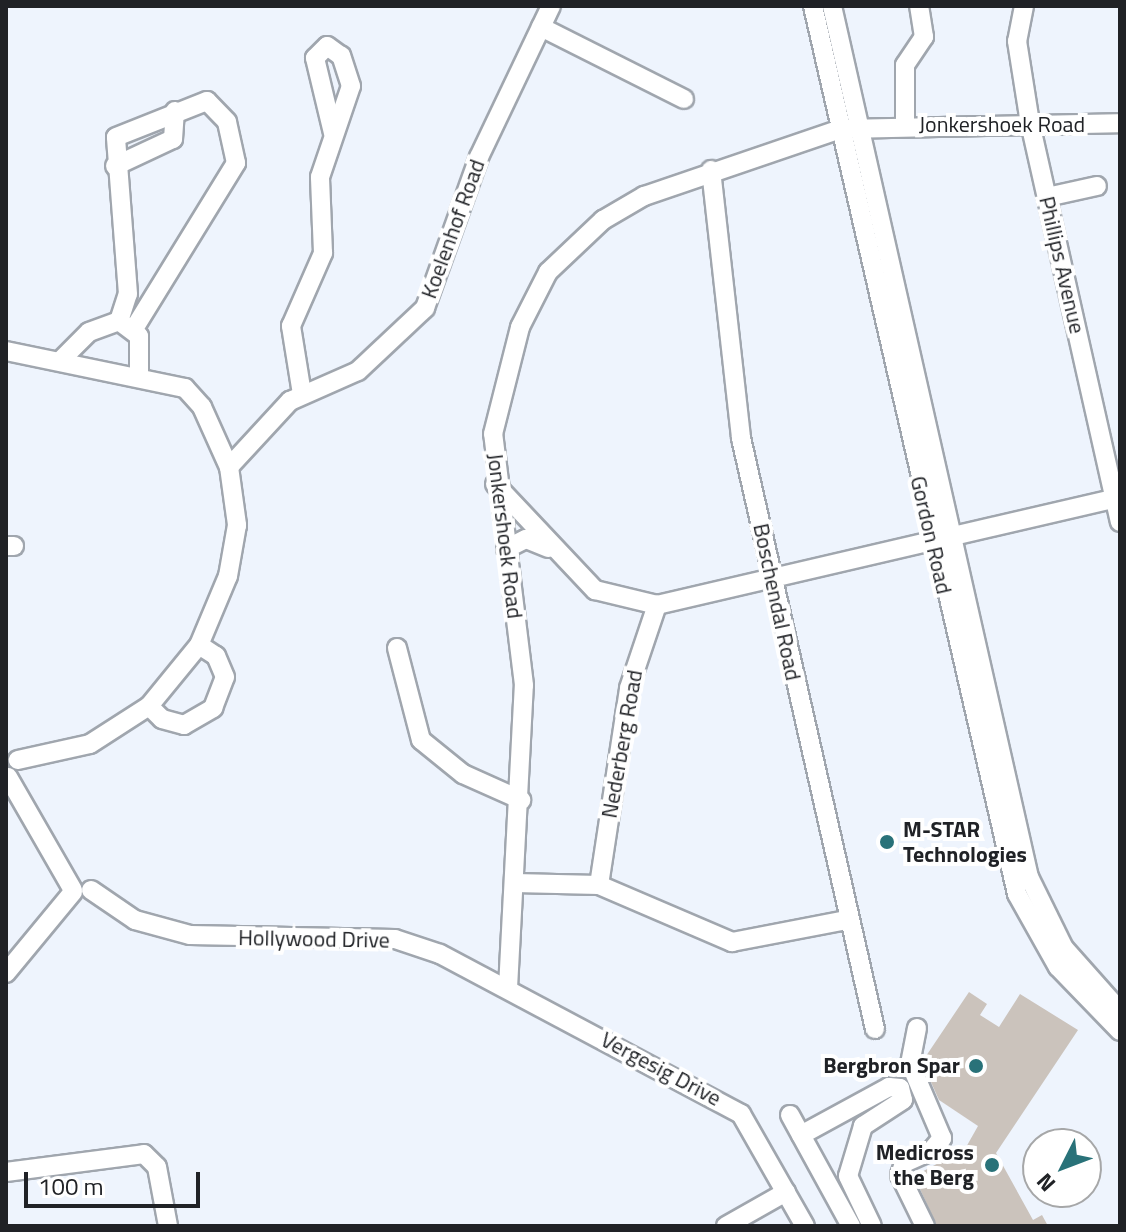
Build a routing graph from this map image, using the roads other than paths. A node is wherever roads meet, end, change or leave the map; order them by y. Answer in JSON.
{"nodes":[{"id":1,"x":551,"y":6,"type":"edge"},
{"id":2,"x":813,"y":6,"type":"edge"},
{"id":3,"x":832,"y":6,"type":"edge"},
{"id":4,"x":919,"y":6,"type":"edge"},
{"id":5,"x":1024,"y":6,"type":"edge"},
{"id":6,"x":541,"y":27,"type":"junction"},
{"id":7,"x":684,"y":99,"type":"dead end"},
{"id":8,"x":175,"y":111,"type":"junction"},
{"id":9,"x":1030,"y":123,"type":"junction"},
{"id":10,"x":1120,"y":123,"type":"edge"},
{"id":11,"x":905,"y":125,"type":"junction"},
{"id":12,"x":851,"y":128,"type":"junction"},
{"id":13,"x":333,"y":133,"type":"dead end"},
{"id":14,"x":115,"y":166,"type":"junction"},
{"id":15,"x":711,"y":170,"type":"junction"},
{"id":16,"x":1097,"y":186,"type":"dead end"},
{"id":17,"x":1047,"y":197,"type":"junction"},
{"id":18,"x":127,"y":325,"type":"junction"},
{"id":19,"x":6,"y":351,"type":"edge"},
{"id":20,"x":62,"y":359,"type":"junction"},
{"id":21,"x":139,"y":376,"type":"junction"},
{"id":22,"x":302,"y":394,"type":"junction"},
{"id":23,"x":229,"y":467,"type":"junction"},
{"id":24,"x":495,"y":484,"type":"junction"},
{"id":25,"x":1114,"y":499,"type":"junction"},
{"id":26,"x":1120,"y":522,"type":"edge"},
{"id":27,"x":941,"y":540,"type":"junction"},
{"id":28,"x":506,"y":549,"type":"junction"},
{"id":29,"x":557,"y":554,"type":"junction"},
{"id":30,"x":772,"y":581,"type":"junction"},
{"id":31,"x":657,"y":605,"type":"junction"},
{"id":32,"x":199,"y":645,"type":"junction"},
{"id":33,"x":397,"y":648,"type":"dead end"},
{"id":34,"x":149,"y":706,"type":"junction"},
{"id":35,"x":13,"y":767,"type":"edge"},
{"id":36,"x":521,"y":800,"type":"junction"},
{"id":37,"x":515,"y":883,"type":"junction"},
{"id":38,"x":599,"y":885,"type":"junction"},
{"id":39,"x":81,"y":892,"type":"junction"},
{"id":40,"x":1036,"y":916,"type":"junction"},
{"id":41,"x":846,"y":920,"type":"junction"},
{"id":42,"x":6,"y":973,"type":"edge"},
{"id":43,"x":508,"y":988,"type":"junction"},
{"id":44,"x":1120,"y":1011,"type":"edge"},
{"id":45,"x":917,"y":1028,"type":"dead end"},
{"id":46,"x":875,"y":1029,"type":"dead end"},
{"id":47,"x":1120,"y":1031,"type":"edge"},
{"id":48,"x":790,"y":1115,"type":"dead end"},
{"id":49,"x":801,"y":1135,"type":"junction"},
{"id":50,"x":6,"y":1172,"type":"edge"},
{"id":51,"x":786,"y":1192,"type":"junction"},
{"id":52,"x":735,"y":1224,"type":"edge"},
{"id":53,"x":869,"y":1225,"type":"edge"},
{"id":54,"x":168,"y":1226,"type":"edge"},
{"id":55,"x":805,"y":1226,"type":"edge"},
{"id":56,"x":851,"y":1226,"type":"edge"},
{"id":57,"x":925,"y":1226,"type":"edge"}],
"edges":[{"from":1,"to":6,"type":"street","name":"Koelenhof Road"},
{"from":2,"to":12,"type":"street","name":"Gordon Road"},
{"from":3,"to":12,"type":"street","name":"Gordon Road"},
{"from":4,"to":11,"type":"street"},
{"from":5,"to":9,"type":"street","name":"Phillips Avenue"},
{"from":6,"to":7,"type":"street"},
{"from":6,"to":22,"type":"street","name":"Koelenhof Road"},
{"from":8,"to":14,"type":"street"},
{"from":8,"to":14,"type":"street"},
{"from":8,"to":18,"type":"street"},
{"from":9,"to":10,"type":"street","name":"Jonkershoek Road"},
{"from":9,"to":11,"type":"street","name":"Jonkershoek Road"},
{"from":9,"to":17,"type":"street","name":"Phillips Avenue"},
{"from":11,"to":12,"type":"street","name":"Jonkershoek Road"},
{"from":12,"to":15,"type":"street","name":"Jonkershoek Road"},
{"from":12,"to":27,"type":"street","name":"Gordon Road"},
{"from":13,"to":22,"type":"street"},
{"from":14,"to":18,"type":"street"},
{"from":15,"to":24,"type":"street","name":"Jonkershoek Road"},
{"from":15,"to":30,"type":"street","name":"Boschendal Road"},
{"from":16,"to":17,"type":"street"},
{"from":17,"to":25,"type":"street","name":"Phillips Avenue"},
{"from":18,"to":20,"type":"street"},
{"from":18,"to":21,"type":"street"},
{"from":19,"to":20,"type":"street"},
{"from":20,"to":21,"type":"street"},
{"from":21,"to":23,"type":"street"},
{"from":22,"to":23,"type":"street","name":"Koelenhof Road"},
{"from":23,"to":32,"type":"street"},
{"from":24,"to":28,"type":"street","name":"Jonkershoek Road"},
{"from":24,"to":29,"type":"street"},
{"from":25,"to":26,"type":"street","name":"Phillips Avenue"},
{"from":25,"to":27,"type":"street"},
{"from":27,"to":30,"type":"street"},
{"from":27,"to":40,"type":"street","name":"Gordon Road"},
{"from":28,"to":29,"type":"street"},
{"from":28,"to":36,"type":"street","name":"Jonkershoek Road"},
{"from":29,"to":31,"type":"street"},
{"from":30,"to":31,"type":"street"},
{"from":30,"to":41,"type":"street","name":"Boschendal Road"},
{"from":31,"to":38,"type":"street","name":"Nederberg Road"},
{"from":32,"to":34,"type":"street"},
{"from":32,"to":34,"type":"street"},
{"from":33,"to":36,"type":"street"},
{"from":34,"to":35,"type":"street"},
{"from":35,"to":39,"type":"street","name":"Hollywood Drive"},
{"from":36,"to":37,"type":"street","name":"Jonkershoek Road"},
{"from":37,"to":38,"type":"street"},
{"from":37,"to":43,"type":"street","name":"Jonkershoek Road"},
{"from":38,"to":41,"type":"street"},
{"from":39,"to":42,"type":"street"},
{"from":39,"to":43,"type":"street","name":"Hollywood Drive"},
{"from":40,"to":44,"type":"street","name":"Gordon Road"},
{"from":40,"to":47,"type":"street","name":"Gordon Road"},
{"from":41,"to":46,"type":"street","name":"Boschendal Road"},
{"from":43,"to":51,"type":"street","name":"Vergesig Drive"},
{"from":45,"to":57,"type":"street"},
{"from":48,"to":49,"type":"street"},
{"from":49,"to":53,"type":"street"},
{"from":49,"to":56,"type":"street"},
{"from":50,"to":54,"type":"street"},
{"from":51,"to":52,"type":"street"},
{"from":51,"to":55,"type":"street","name":"Vergesig Drive"}]}
